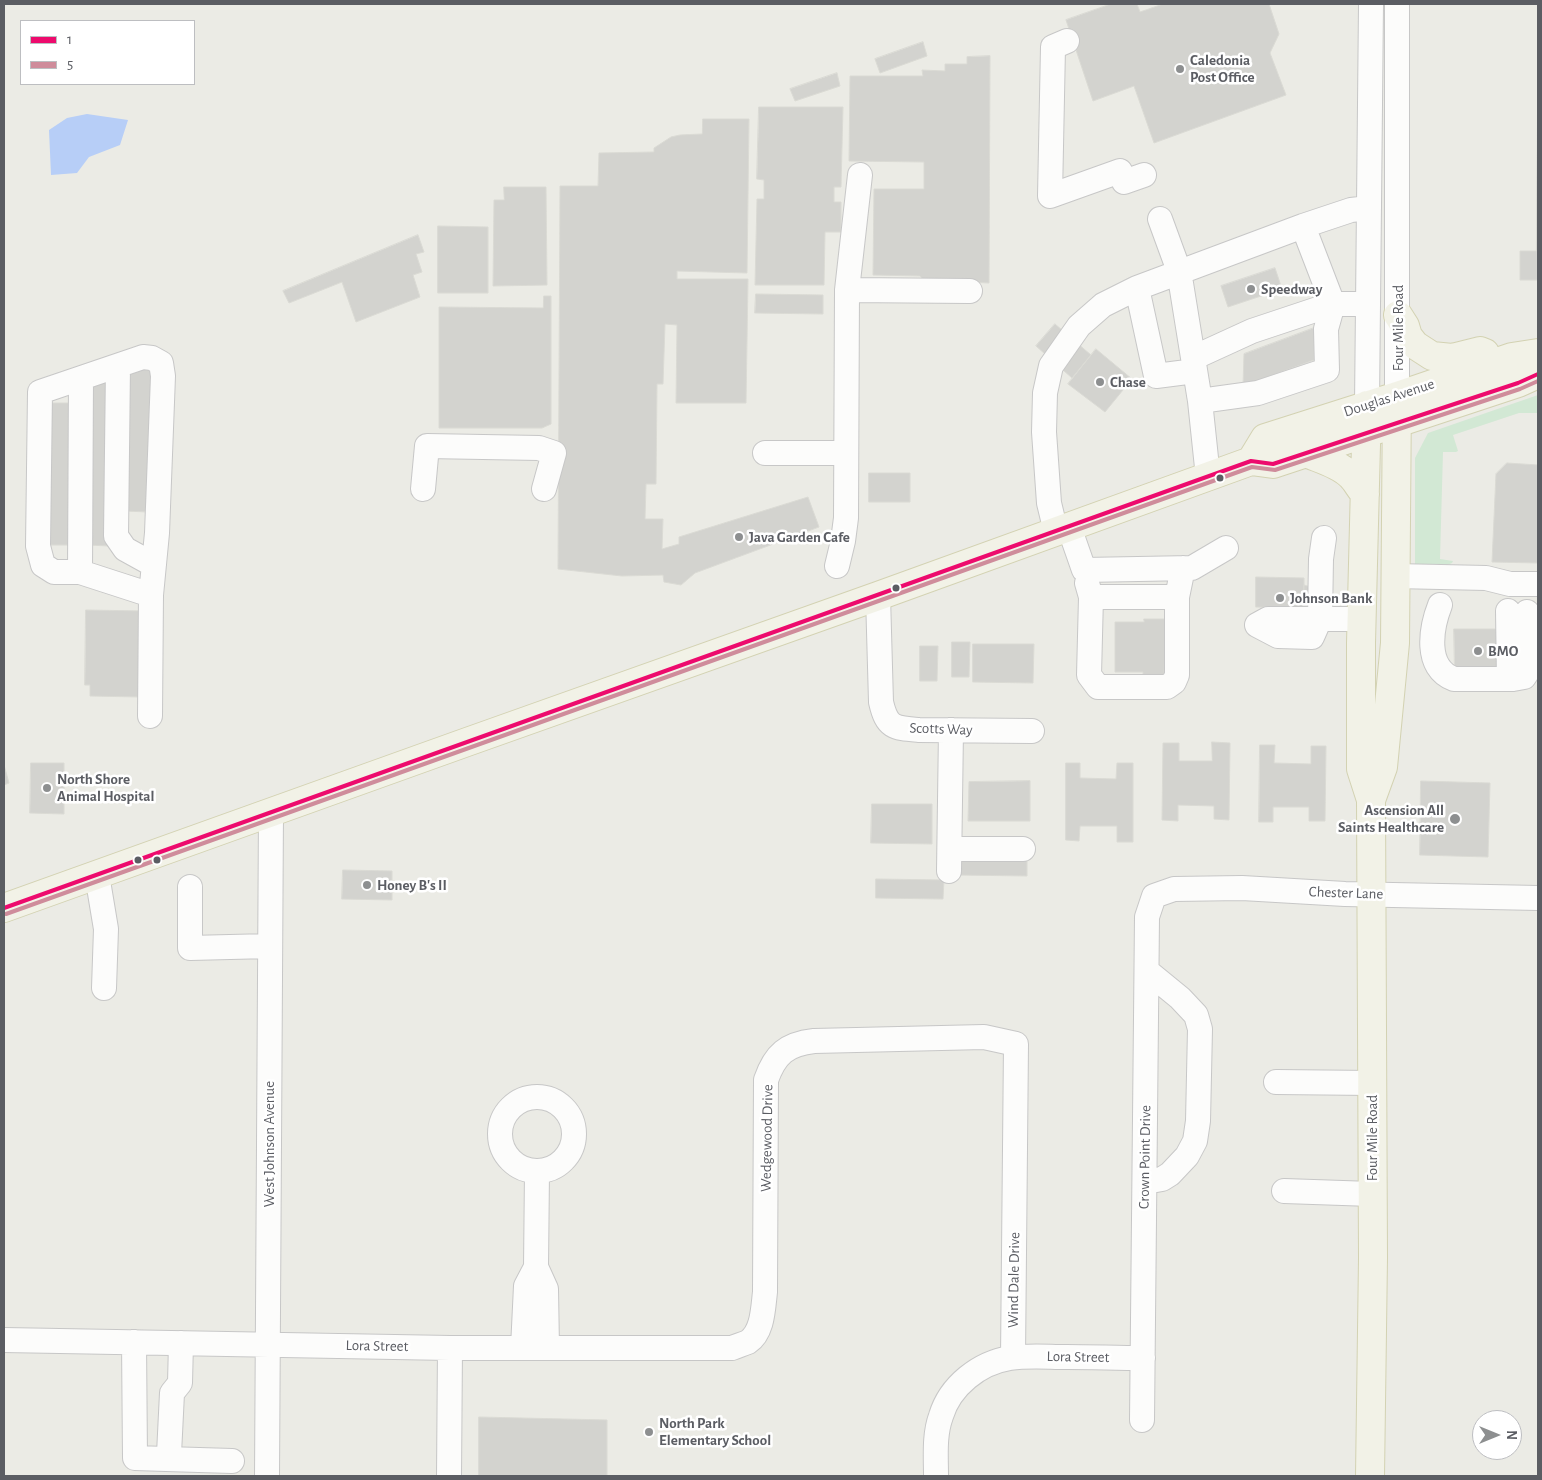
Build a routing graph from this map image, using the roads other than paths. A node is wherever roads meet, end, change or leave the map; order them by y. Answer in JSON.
{"nodes":[{"id":1,"x":1371,"y":4,"type":"edge"},
{"id":2,"x":1397,"y":4,"type":"edge"},
{"id":3,"x":1067,"y":41,"type":"dead end"},
{"id":4,"x":860,"y":175,"type":"dead end"},
{"id":5,"x":1144,"y":175,"type":"dead end"},
{"id":6,"x":1369,"y":208,"type":"junction"},
{"id":7,"x":1160,"y":220,"type":"dead end"},
{"id":8,"x":1303,"y":226,"type":"junction"},
{"id":9,"x":1179,"y":271,"type":"junction"},
{"id":10,"x":1137,"y":288,"type":"junction"},
{"id":11,"x":847,"y":290,"type":"junction"},
{"id":12,"x":970,"y":290,"type":"dead end"},
{"id":13,"x":1333,"y":304,"type":"junction"},
{"id":14,"x":1368,"y":304,"type":"junction"},
{"id":15,"x":1398,"y":315,"type":"junction"},
{"id":16,"x":1538,"y":353,"type":"edge"},
{"id":17,"x":1500,"y":361,"type":"junction"},
{"id":18,"x":1194,"y":365,"type":"junction"},
{"id":19,"x":118,"y":366,"type":"junction"},
{"id":20,"x":1538,"y":374,"type":"edge"},
{"id":21,"x":81,"y":378,"type":"junction"},
{"id":22,"x":1397,"y":396,"type":"junction"},
{"id":23,"x":1200,"y":401,"type":"junction"},
{"id":24,"x":1367,"y":406,"type":"junction"},
{"id":25,"x":1397,"y":423,"type":"junction"},
{"id":26,"x":1366,"y":433,"type":"junction"},
{"id":27,"x":765,"y":453,"type":"dead end"},
{"id":28,"x":846,"y":453,"type":"junction"},
{"id":29,"x":1306,"y":453,"type":"junction"},
{"id":30,"x":1251,"y":461,"type":"junction"},
{"id":31,"x":1208,"y":476,"type":"junction"},
{"id":32,"x":423,"y":488,"type":"dead end"},
{"id":33,"x":544,"y":489,"type":"dead end"},
{"id":34,"x":1365,"y":494,"type":"junction"},
{"id":35,"x":1063,"y":529,"type":"junction"},
{"id":36,"x":1324,"y":538,"type":"dead end"},
{"id":37,"x":1226,"y":548,"type":"dead end"},
{"id":38,"x":154,"y":565,"type":"junction"},
{"id":39,"x":837,"y":566,"type":"dead end"},
{"id":40,"x":1182,"y":568,"type":"junction"},
{"id":41,"x":1084,"y":570,"type":"junction"},
{"id":42,"x":80,"y":572,"type":"junction"},
{"id":43,"x":1538,"y":572,"type":"edge"},
{"id":44,"x":1395,"y":576,"type":"junction"},
{"id":45,"x":1486,"y":578,"type":"junction"},
{"id":46,"x":1538,"y":584,"type":"edge"},
{"id":47,"x":151,"y":595,"type":"junction"},
{"id":48,"x":878,"y":596,"type":"junction"},
{"id":49,"x":1091,"y":597,"type":"junction"},
{"id":50,"x":1177,"y":597,"type":"junction"},
{"id":51,"x":1440,"y":605,"type":"dead end"},
{"id":52,"x":1518,"y":611,"type":"dead end"},
{"id":53,"x":1340,"y":619,"type":"junction"},
{"id":54,"x":1257,"y":626,"type":"dead end"},
{"id":55,"x":150,"y":716,"type":"dead end"},
{"id":56,"x":951,"y":730,"type":"junction"},
{"id":57,"x":1032,"y":731,"type":"dead end"},
{"id":58,"x":1370,"y":800,"type":"junction"},
{"id":59,"x":271,"y":812,"type":"junction"},
{"id":60,"x":1023,"y":849,"type":"dead end"},
{"id":61,"x":97,"y":875,"type":"junction"},
{"id":62,"x":190,"y":886,"type":"dead end"},
{"id":63,"x":1372,"y":894,"type":"junction"},
{"id":64,"x":1154,"y":896,"type":"joint"},
{"id":65,"x":1538,"y":898,"type":"edge"},
{"id":66,"x":4,"y":908,"type":"edge"},
{"id":67,"x":270,"y":946,"type":"junction"},
{"id":68,"x":1147,"y":971,"type":"junction"},
{"id":69,"x":104,"y":988,"type":"dead end"},
{"id":70,"x":1016,"y":1044,"type":"joint"},
{"id":71,"x":1276,"y":1082,"type":"dead end"},
{"id":72,"x":1372,"y":1083,"type":"junction"},
{"id":73,"x":538,"y":1172,"type":"dead end"},
{"id":74,"x":1145,"y":1182,"type":"junction"},
{"id":75,"x":1284,"y":1192,"type":"dead end"},
{"id":76,"x":1372,"y":1194,"type":"junction"},
{"id":77,"x":536,"y":1266,"type":"junction"},
{"id":78,"x":4,"y":1340,"type":"edge"},
{"id":79,"x":748,"y":1341,"type":"joint"},
{"id":80,"x":134,"y":1342,"type":"junction"},
{"id":81,"x":181,"y":1343,"type":"junction"},
{"id":82,"x":268,"y":1344,"type":"junction"},
{"id":83,"x":450,"y":1348,"type":"junction"},
{"id":84,"x":523,"y":1348,"type":"junction"},
{"id":85,"x":547,"y":1348,"type":"junction"},
{"id":86,"x":1013,"y":1357,"type":"junction"},
{"id":87,"x":1143,"y":1358,"type":"junction"},
{"id":88,"x":1142,"y":1420,"type":"dead end"},
{"id":89,"x":166,"y":1459,"type":"junction"},
{"id":90,"x":232,"y":1461,"type":"dead end"},
{"id":91,"x":268,"y":1476,"type":"edge"},
{"id":92,"x":449,"y":1476,"type":"edge"},
{"id":93,"x":936,"y":1476,"type":"edge"},
{"id":94,"x":1370,"y":1476,"type":"edge"}],
"edges":[{"from":1,"to":6,"type":"street","name":"Four Mile Road"},
{"from":2,"to":15,"type":"street","name":"Four Mile Road"},
{"from":3,"to":5,"type":"street"},
{"from":4,"to":11,"type":"street"},
{"from":6,"to":8,"type":"street"},
{"from":6,"to":14,"type":"street","name":"Four Mile Road"},
{"from":7,"to":9,"type":"street"},
{"from":8,"to":9,"type":"street"},
{"from":8,"to":13,"type":"street"},
{"from":9,"to":10,"type":"street"},
{"from":9,"to":18,"type":"street"},
{"from":10,"to":18,"type":"street"},
{"from":10,"to":35,"type":"street"},
{"from":11,"to":12,"type":"street"},
{"from":11,"to":28,"type":"street"},
{"from":13,"to":14,"type":"street"},
{"from":13,"to":18,"type":"street"},
{"from":13,"to":23,"type":"street"},
{"from":14,"to":24,"type":"street","name":"Four Mile Road"},
{"from":15,"to":17,"type":"main road"},
{"from":15,"to":22,"type":"street","name":"Four Mile Road"},
{"from":16,"to":17,"type":"main road","name":"Douglas Avenue"},
{"from":17,"to":22,"type":"main road","name":"Douglas Avenue"},
{"from":18,"to":23,"type":"street"},
{"from":19,"to":21,"type":"street"},
{"from":19,"to":38,"type":"street"},
{"from":19,"to":38,"type":"street"},
{"from":20,"to":25,"type":"main road","name":"Douglas Avenue"},
{"from":21,"to":42,"type":"street"},
{"from":21,"to":42,"type":"street"},
{"from":22,"to":24,"type":"main road","name":"Douglas Avenue"},
{"from":22,"to":25,"type":"main road","name":"Four Mile Road"},
{"from":23,"to":31,"type":"street"},
{"from":24,"to":26,"type":"main road","name":"Four Mile Road"},
{"from":24,"to":30,"type":"main road","name":"Douglas Avenue"},
{"from":25,"to":26,"type":"main road","name":"Douglas Avenue"},
{"from":25,"to":44,"type":"main road","name":"Four Mile Road"},
{"from":26,"to":29,"type":"main road","name":"Douglas Avenue"},
{"from":26,"to":34,"type":"main road","name":"Four Mile Road"},
{"from":27,"to":28,"type":"street"},
{"from":28,"to":39,"type":"street"},
{"from":29,"to":30,"type":"main road","name":"Douglas Avenue"},
{"from":29,"to":34,"type":"main road"},
{"from":30,"to":31,"type":"main road","name":"Douglas Avenue"},
{"from":31,"to":35,"type":"main road","name":"Douglas Avenue"},
{"from":32,"to":33,"type":"street"},
{"from":34,"to":53,"type":"main road","name":"Four Mile Road"},
{"from":35,"to":41,"type":"street"},
{"from":35,"to":48,"type":"main road","name":"Douglas Avenue"},
{"from":36,"to":53,"type":"street"},
{"from":37,"to":40,"type":"street"},
{"from":38,"to":47,"type":"street"},
{"from":40,"to":41,"type":"street"},
{"from":40,"to":50,"type":"street"},
{"from":41,"to":49,"type":"street"},
{"from":42,"to":47,"type":"street"},
{"from":43,"to":45,"type":"street"},
{"from":44,"to":45,"type":"street"},
{"from":44,"to":58,"type":"main road","name":"Four Mile Road"},
{"from":45,"to":46,"type":"street"},
{"from":47,"to":55,"type":"street"},
{"from":48,"to":56,"type":"street","name":"Scotts Way"},
{"from":48,"to":59,"type":"main road","name":"Douglas Avenue"},
{"from":49,"to":50,"type":"street"},
{"from":49,"to":50,"type":"street"},
{"from":51,"to":52,"type":"street"},
{"from":53,"to":54,"type":"street"},
{"from":53,"to":58,"type":"main road","name":"Four Mile Road"},
{"from":56,"to":57,"type":"street","name":"Scotts Way"},
{"from":56,"to":60,"type":"street"},
{"from":58,"to":63,"type":"main road","name":"Four Mile Road"},
{"from":59,"to":61,"type":"main road","name":"Douglas Avenue"},
{"from":59,"to":67,"type":"street","name":"West Johnson Avenue"},
{"from":61,"to":66,"type":"main road","name":"Douglas Avenue"},
{"from":61,"to":69,"type":"street"},
{"from":62,"to":67,"type":"street"},
{"from":63,"to":64,"type":"street","name":"Chester Lane"},
{"from":63,"to":65,"type":"street","name":"Chester Lane"},
{"from":63,"to":72,"type":"main road","name":"Four Mile Road"},
{"from":64,"to":68,"type":"street","name":"Crown Point Drive"},
{"from":67,"to":82,"type":"street","name":"West Johnson Avenue"},
{"from":68,"to":74,"type":"street","name":"Crown Point Drive"},
{"from":68,"to":74,"type":"street"},
{"from":70,"to":79,"type":"street","name":"Wedgewood Drive"},
{"from":70,"to":86,"type":"street","name":"Wind Dale Drive"},
{"from":71,"to":72,"type":"street"},
{"from":72,"to":76,"type":"main road","name":"Four Mile Road"},
{"from":73,"to":77,"type":"street"},
{"from":74,"to":87,"type":"street","name":"Crown Point Drive"},
{"from":75,"to":76,"type":"street"},
{"from":76,"to":94,"type":"main road","name":"Four Mile Road"},
{"from":77,"to":84,"type":"street"},
{"from":77,"to":85,"type":"street"},
{"from":78,"to":80,"type":"street","name":"Lora Street"},
{"from":79,"to":85,"type":"street","name":"Lora Street"},
{"from":80,"to":81,"type":"street","name":"Lora Street"},
{"from":80,"to":89,"type":"street"},
{"from":81,"to":82,"type":"street","name":"Lora Street"},
{"from":81,"to":89,"type":"street"},
{"from":82,"to":83,"type":"street","name":"Lora Street"},
{"from":82,"to":91,"type":"street","name":"West Johnson Avenue"},
{"from":83,"to":84,"type":"street","name":"Lora Street"},
{"from":83,"to":92,"type":"street"},
{"from":84,"to":85,"type":"street","name":"Lora Street"},
{"from":86,"to":87,"type":"street","name":"Lora Street"},
{"from":86,"to":93,"type":"street"},
{"from":87,"to":88,"type":"street","name":"Crown Point Drive"},
{"from":89,"to":90,"type":"street"}]}
